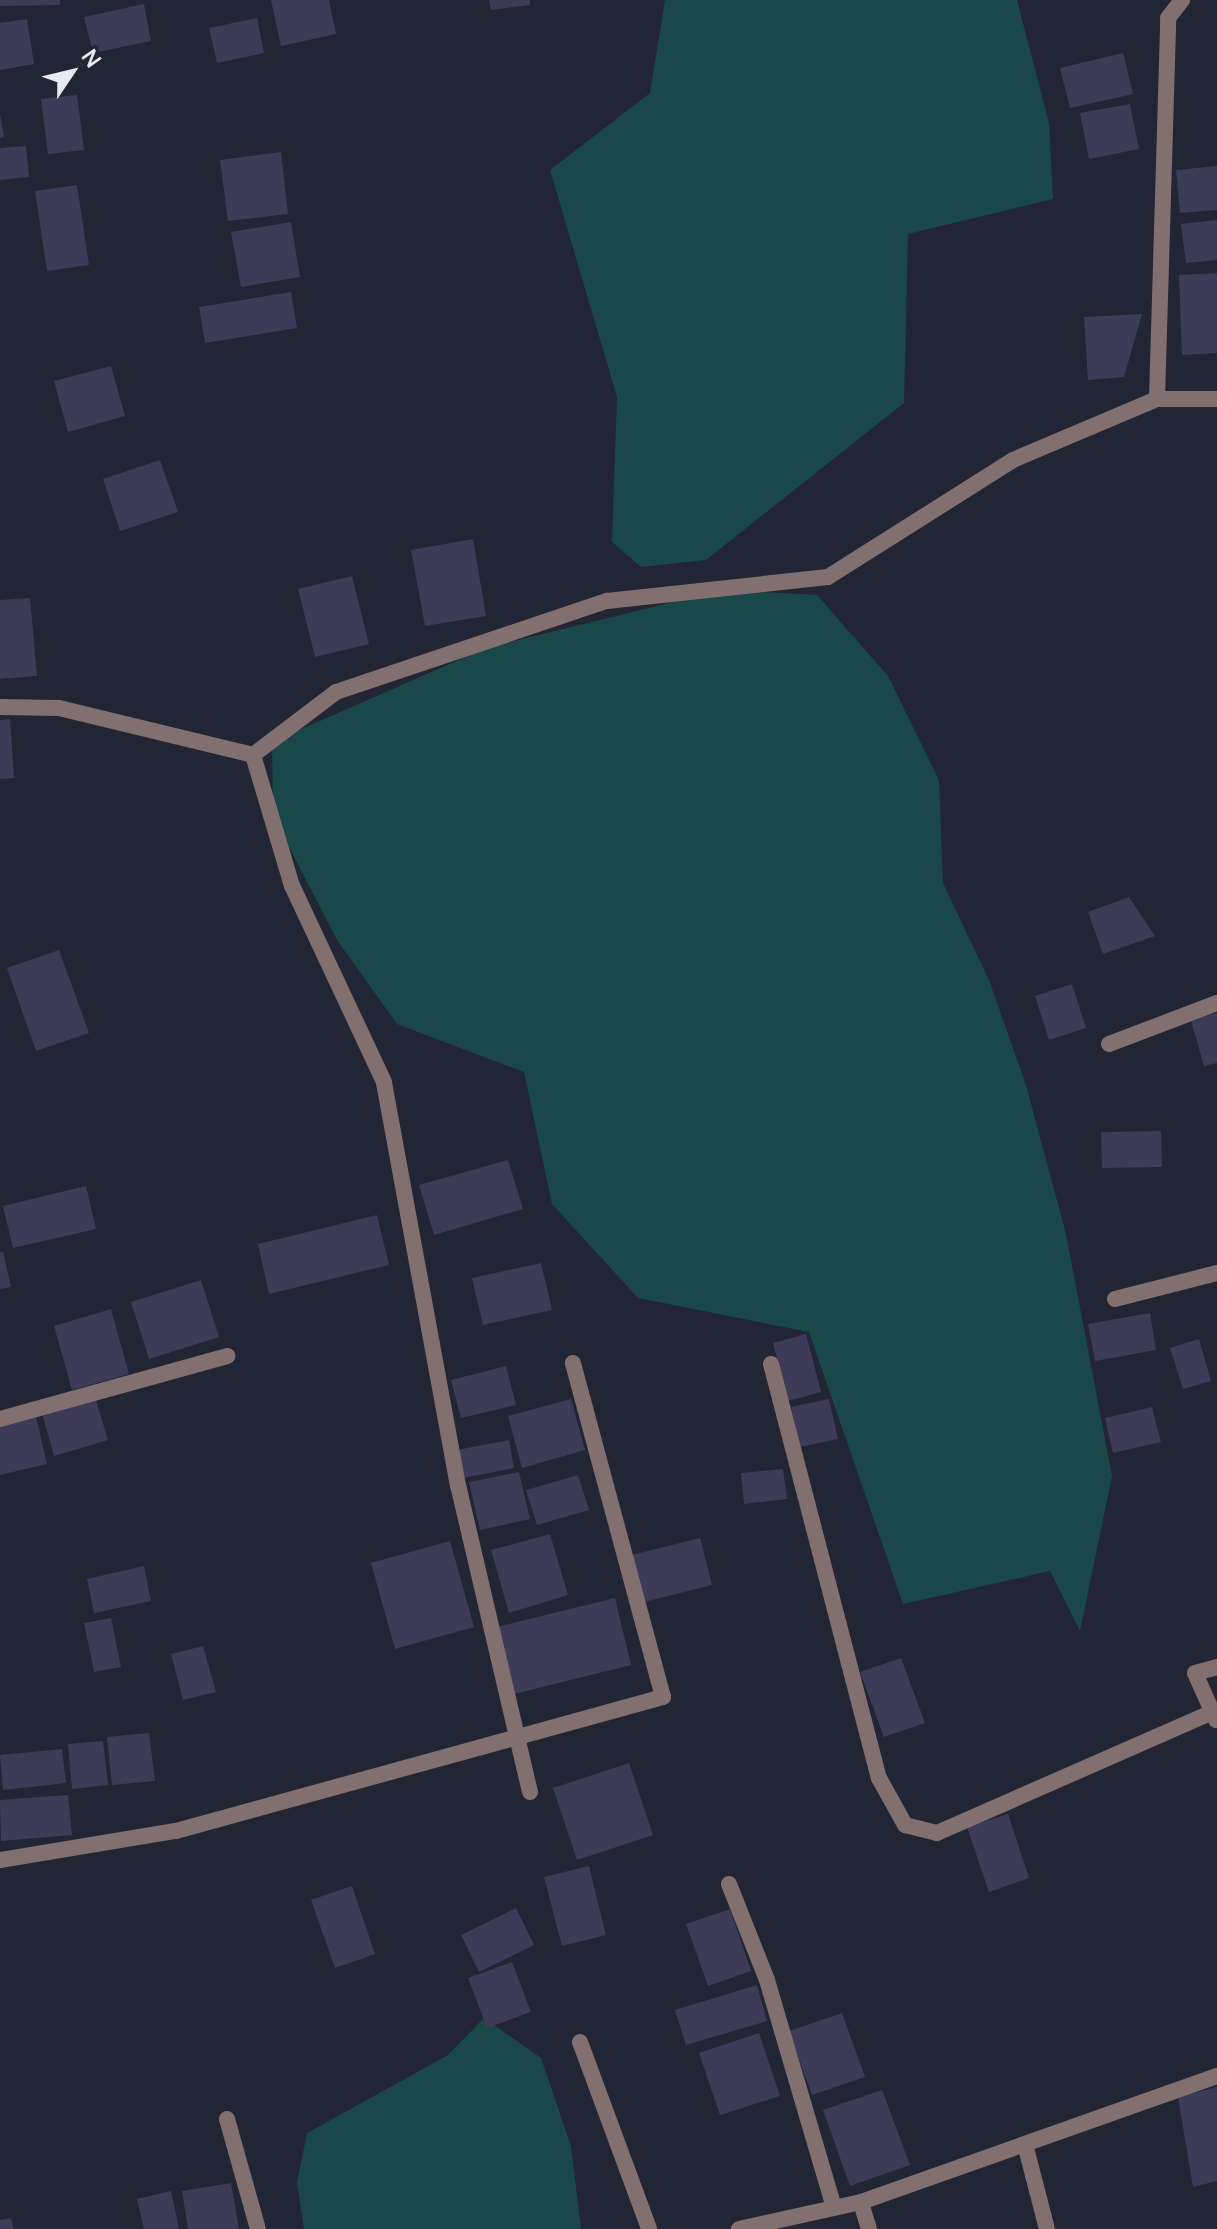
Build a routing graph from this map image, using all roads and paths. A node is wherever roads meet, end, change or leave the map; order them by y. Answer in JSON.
{"nodes":[{"id":1,"x":1182,"y":0,"type":"edge"},
{"id":2,"x":1157,"y":399,"type":"junction"},
{"id":3,"x":1217,"y":399,"type":"edge"},
{"id":4,"x":0,"y":707,"type":"edge"},
{"id":5,"x":253,"y":755,"type":"junction"},
{"id":6,"x":1217,"y":1003,"type":"edge"},
{"id":7,"x":1109,"y":1044,"type":"dead end"},
{"id":8,"x":1217,"y":1273,"type":"edge"},
{"id":9,"x":1115,"y":1299,"type":"dead end"},
{"id":10,"x":227,"y":1356,"type":"dead end"},
{"id":11,"x":573,"y":1363,"type":"dead end"},
{"id":12,"x":771,"y":1364,"type":"dead end"},
{"id":13,"x":0,"y":1419,"type":"edge"},
{"id":14,"x":1217,"y":1667,"type":"edge"},
{"id":15,"x":1215,"y":1716,"type":"edge"},
{"id":16,"x":518,"y":1738,"type":"junction"},
{"id":17,"x":530,"y":1792,"type":"dead end"},
{"id":18,"x":0,"y":1860,"type":"edge"},
{"id":19,"x":729,"y":1884,"type":"dead end"},
{"id":20,"x":580,"y":2042,"type":"dead end"},
{"id":21,"x":1217,"y":2076,"type":"edge"},
{"id":22,"x":227,"y":2119,"type":"dead end"},
{"id":23,"x":1026,"y":2148,"type":"junction"},
{"id":24,"x":861,"y":2202,"type":"junction"},
{"id":25,"x":834,"y":2207,"type":"junction"},
{"id":26,"x":258,"y":2229,"type":"edge"},
{"id":27,"x":649,"y":2229,"type":"edge"},
{"id":28,"x":739,"y":2229,"type":"edge"},
{"id":29,"x":869,"y":2229,"type":"edge"},
{"id":30,"x":1047,"y":2229,"type":"edge"}],
"edges":[{"from":1,"to":2,"type":"street"},
{"from":2,"to":3,"type":"street"},
{"from":2,"to":5,"type":"street"},
{"from":4,"to":5,"type":"street"},
{"from":5,"to":16,"type":"street"},
{"from":6,"to":7,"type":"street"},
{"from":8,"to":9,"type":"street"},
{"from":10,"to":13,"type":"street"},
{"from":11,"to":16,"type":"street"},
{"from":12,"to":15,"type":"street"},
{"from":14,"to":15,"type":"street"},
{"from":16,"to":17,"type":"street"},
{"from":16,"to":18,"type":"street"},
{"from":19,"to":25,"type":"street"},
{"from":20,"to":27,"type":"street"},
{"from":21,"to":23,"type":"street"},
{"from":22,"to":26,"type":"street"},
{"from":23,"to":24,"type":"street"},
{"from":23,"to":30,"type":"street"},
{"from":24,"to":25,"type":"street"},
{"from":24,"to":29,"type":"street"},
{"from":25,"to":28,"type":"street"}]}
